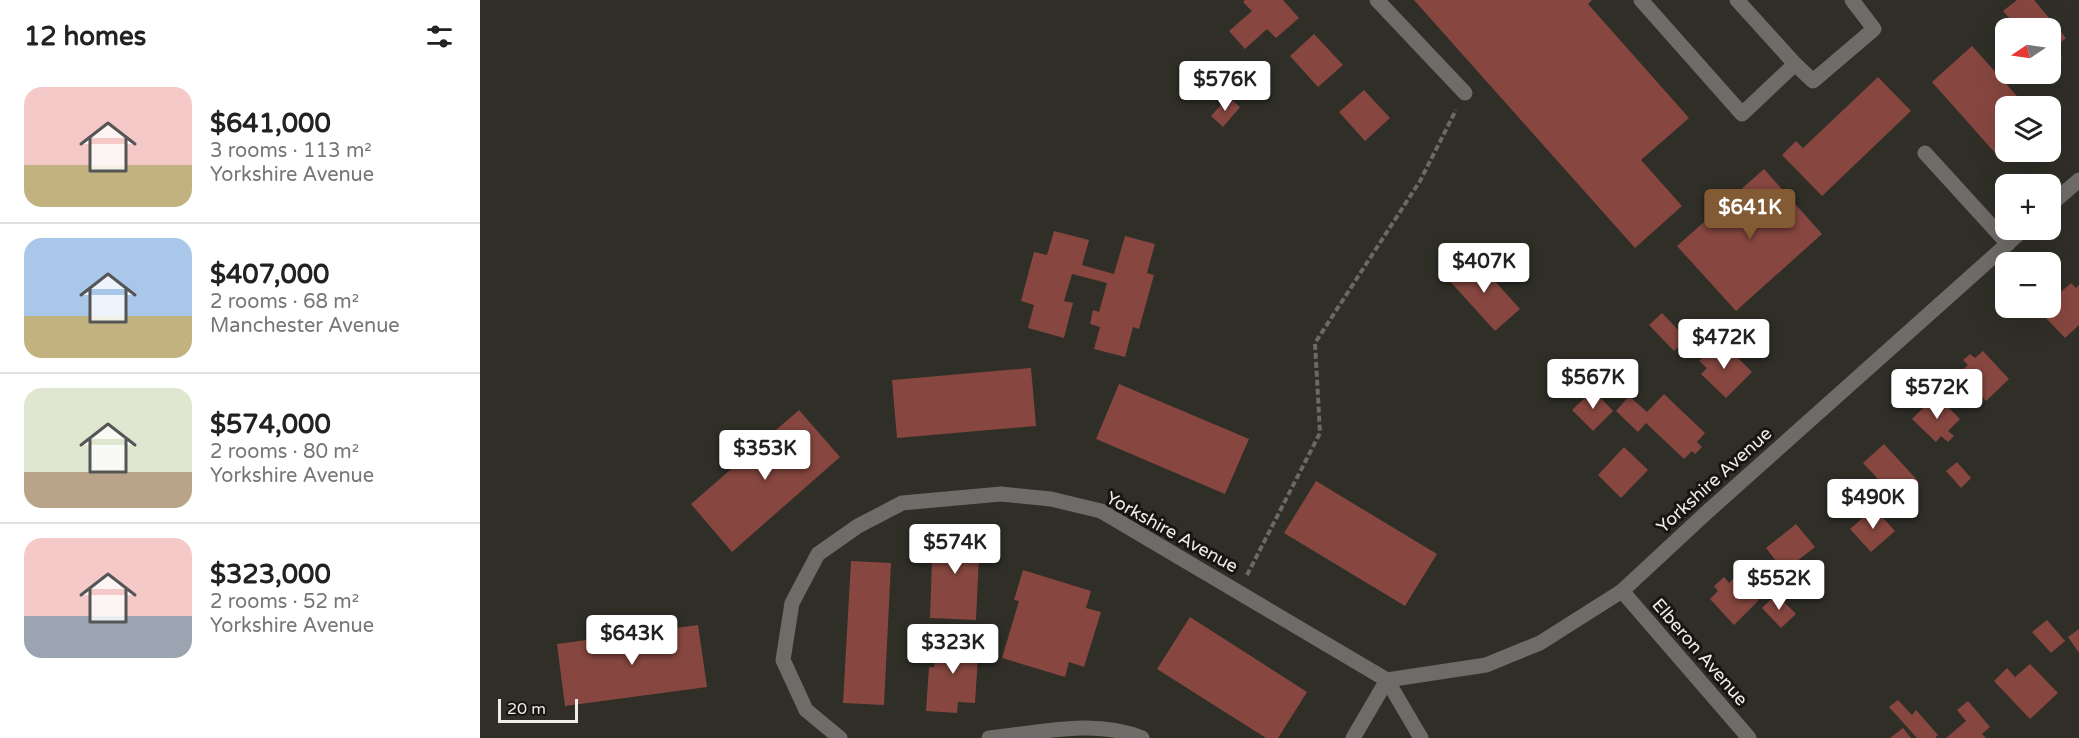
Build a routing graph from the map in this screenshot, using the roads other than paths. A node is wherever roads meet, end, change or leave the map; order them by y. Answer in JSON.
{"nodes":[{"id":1,"x":1377,"y":0,"type":"edge"},
{"id":2,"x":1641,"y":0,"type":"edge"},
{"id":3,"x":1737,"y":0,"type":"edge"},
{"id":4,"x":1852,"y":0,"type":"edge"},
{"id":5,"x":1795,"y":64,"type":"junction"},
{"id":6,"x":1465,"y":93,"type":"road end"},
{"id":7,"x":1925,"y":153,"type":"dead end"},
{"id":8,"x":2079,"y":180,"type":"edge"},
{"id":9,"x":2061,"y":196,"type":"edge"},
{"id":10,"x":2013,"y":240,"type":"edge"},
{"id":11,"x":2008,"y":244,"type":"junction"},
{"id":12,"x":1622,"y":591,"type":"junction"},
{"id":13,"x":1387,"y":680,"type":"junction"},
{"id":14,"x":840,"y":738,"type":"edge"},
{"id":15,"x":989,"y":738,"type":"edge"},
{"id":16,"x":1142,"y":738,"type":"edge"},
{"id":17,"x":1353,"y":738,"type":"edge"},
{"id":18,"x":1421,"y":738,"type":"edge"},
{"id":19,"x":1749,"y":738,"type":"edge"}],
"edges":[{"from":1,"to":6,"type":"street"},
{"from":2,"to":5,"type":"street"},
{"from":3,"to":5,"type":"street"},
{"from":4,"to":5,"type":"street"},
{"from":7,"to":11,"type":"street"},
{"from":8,"to":9,"type":"street"},
{"from":10,"to":11,"type":"street","name":"Yorkshire Avenue"},
{"from":11,"to":12,"type":"street","name":"Yorkshire Avenue"},
{"from":12,"to":13,"type":"street","name":"Yorkshire Avenue"},
{"from":12,"to":19,"type":"street","name":"Elberon Avenue"},
{"from":13,"to":14,"type":"street","name":"Yorkshire Avenue"},
{"from":13,"to":17,"type":"street"},
{"from":13,"to":18,"type":"street"},
{"from":15,"to":16,"type":"street"}]}
